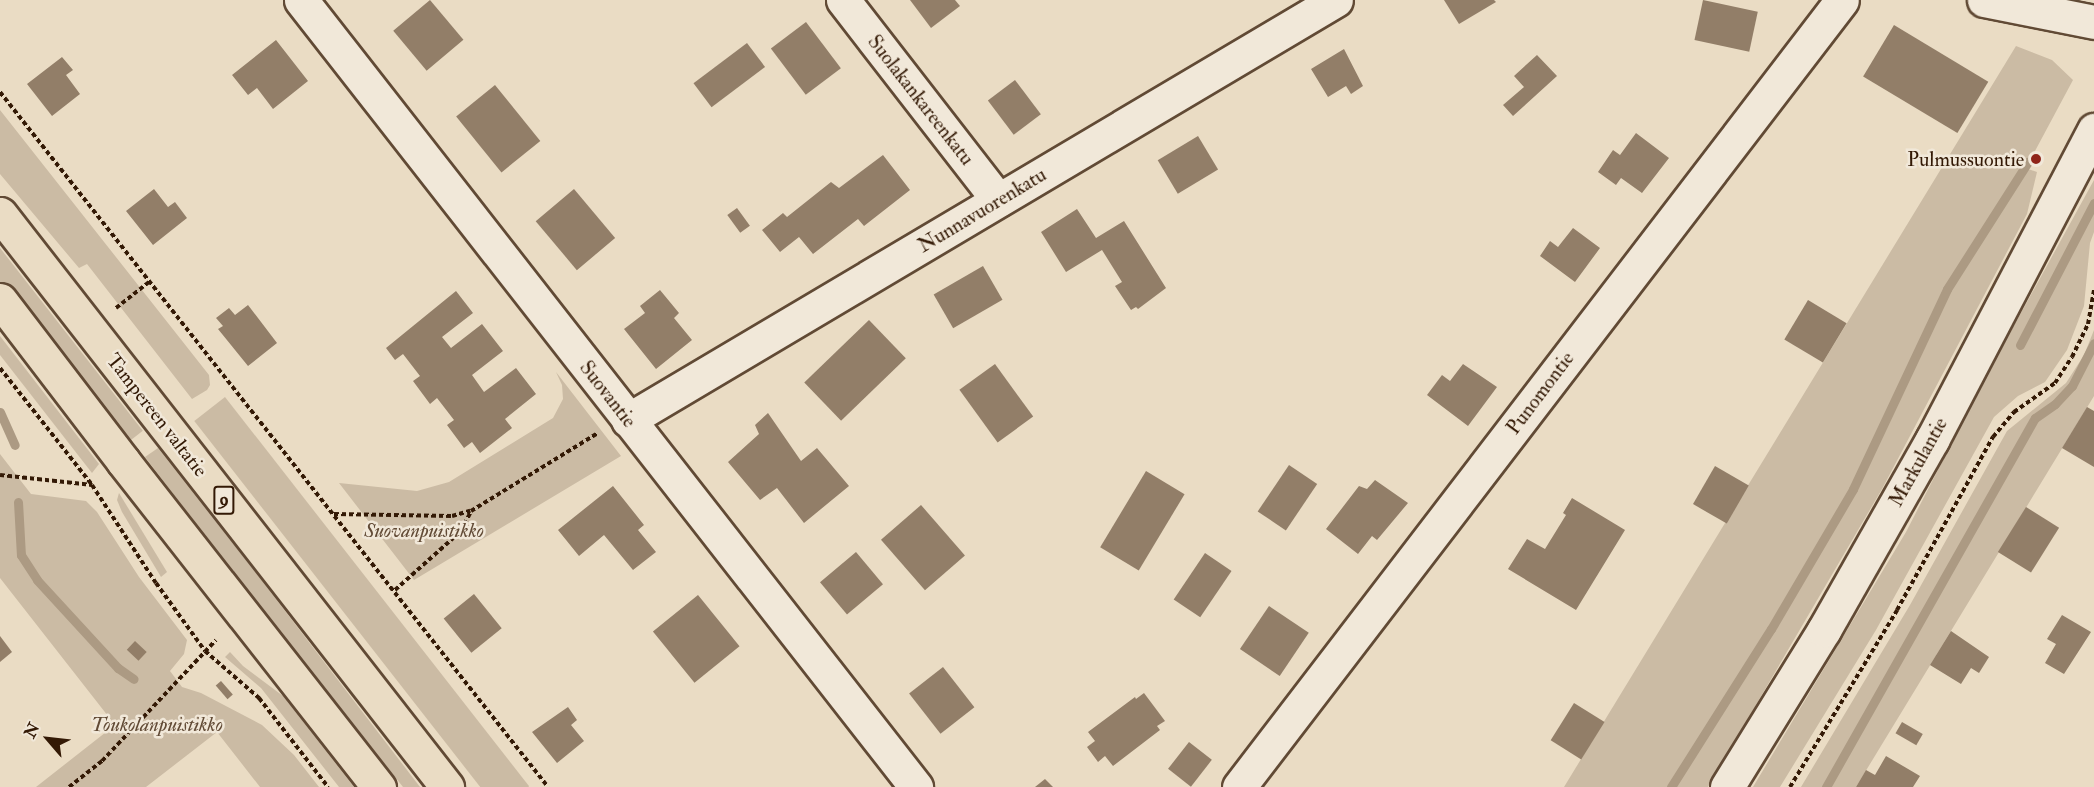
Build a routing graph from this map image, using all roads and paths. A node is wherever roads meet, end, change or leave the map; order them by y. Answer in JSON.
{"nodes":[{"id":1,"x":301,"y":0,"type":"edge"},
{"id":2,"x":843,"y":0,"type":"edge"},
{"id":3,"x":1336,"y":0,"type":"edge"},
{"id":4,"x":1842,"y":0,"type":"edge"},
{"id":5,"x":1984,"y":0,"type":"edge"},
{"id":6,"x":2094,"y":22,"type":"edge"},
{"id":7,"x":0,"y":92,"type":"edge"},
{"id":8,"x":2094,"y":129,"type":"edge"},
{"id":9,"x":998,"y":200,"type":"junction"},
{"id":10,"x":0,"y":214,"type":"edge"},
{"id":11,"x":149,"y":282,"type":"junction"},
{"id":12,"x":2094,"y":289,"type":"edge"},
{"id":13,"x":0,"y":300,"type":"edge"},
{"id":14,"x":116,"y":308,"type":"dead end"},
{"id":15,"x":0,"y":368,"type":"edge"},
{"id":16,"x":628,"y":420,"type":"junction"},
{"id":17,"x":0,"y":475,"type":"edge"},
{"id":18,"x":92,"y":485,"type":"junction"},
{"id":19,"x":471,"y":511,"type":"junction"},
{"id":20,"x":334,"y":514,"type":"junction"},
{"id":21,"x":395,"y":590,"type":"junction"},
{"id":22,"x":216,"y":640,"type":"dead end"},
{"id":23,"x":205,"y":651,"type":"junction"},
{"id":24,"x":69,"y":787,"type":"edge"},
{"id":25,"x":328,"y":787,"type":"edge"},
{"id":26,"x":379,"y":787,"type":"edge"},
{"id":27,"x":447,"y":787,"type":"edge"},
{"id":28,"x":548,"y":787,"type":"edge"},
{"id":29,"x":916,"y":787,"type":"edge"},
{"id":30,"x":1239,"y":787,"type":"edge"},
{"id":31,"x":1727,"y":787,"type":"edge"},
{"id":32,"x":1790,"y":787,"type":"edge"}],
"edges":[{"from":1,"to":16,"type":"street","name":"Suovantie"},
{"from":2,"to":9,"type":"street","name":"Suolakankareenkatu"},
{"from":3,"to":9,"type":"street","name":"Nunnavuorenkatu"},
{"from":4,"to":30,"type":"street","name":"Punomontie"},
{"from":5,"to":6,"type":"street"},
{"from":7,"to":11,"type":"path"},
{"from":8,"to":31,"type":"street","name":"Markulantie"},
{"from":9,"to":16,"type":"street","name":"Nunnavuorenkatu"},
{"from":10,"to":27,"type":"highway","name":"Tampereen valtatie","number":"9"},
{"from":11,"to":14,"type":"path"},
{"from":11,"to":20,"type":"path"},
{"from":12,"to":32,"type":"path"},
{"from":13,"to":26,"type":"highway"},
{"from":15,"to":18,"type":"path"},
{"from":16,"to":19,"type":"path"},
{"from":16,"to":29,"type":"street","name":"Suovantie"},
{"from":17,"to":18,"type":"path"},
{"from":18,"to":23,"type":"path"},
{"from":19,"to":20,"type":"path"},
{"from":19,"to":21,"type":"path"},
{"from":20,"to":21,"type":"path"},
{"from":21,"to":28,"type":"path"},
{"from":22,"to":23,"type":"path"},
{"from":23,"to":24,"type":"path"},
{"from":23,"to":25,"type":"path"}]}
